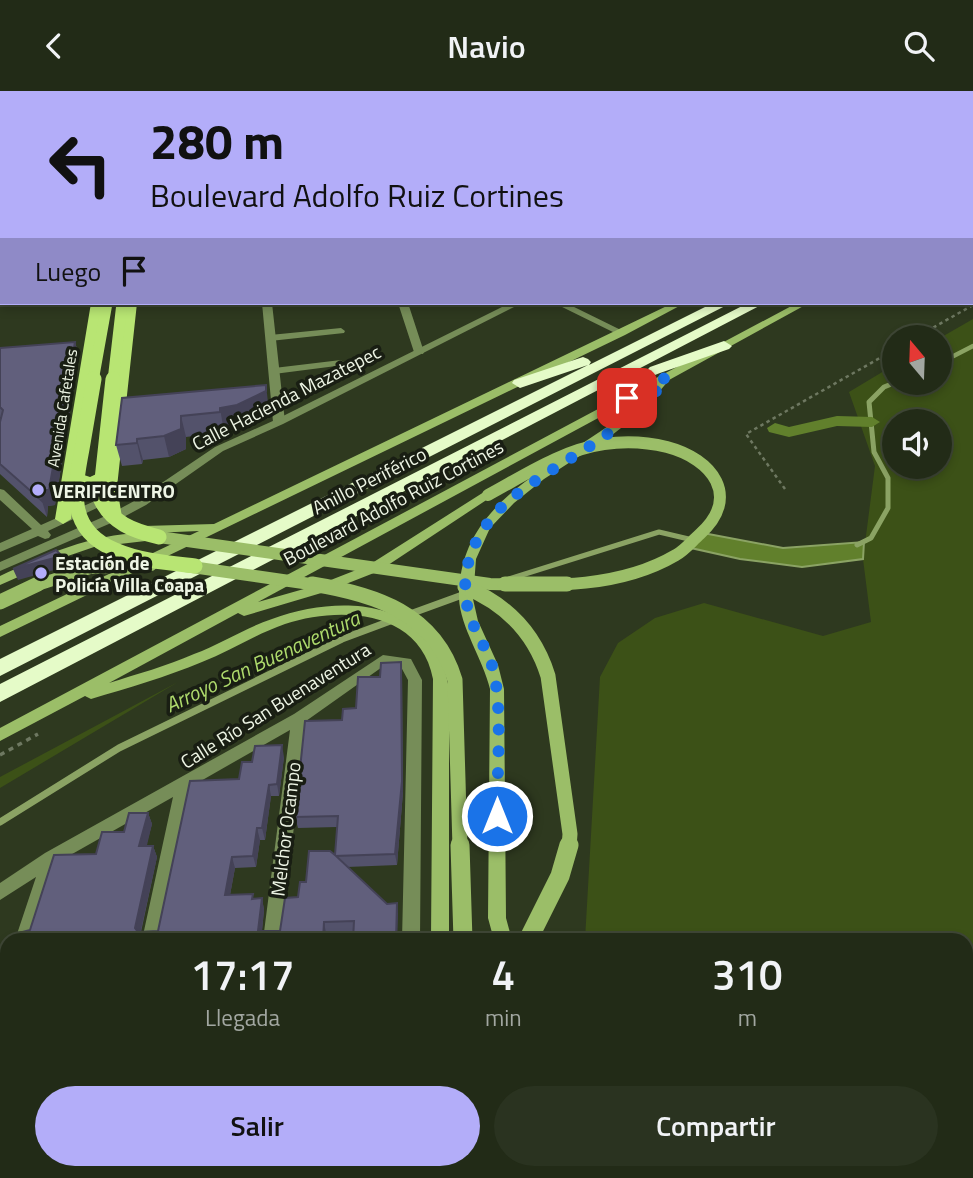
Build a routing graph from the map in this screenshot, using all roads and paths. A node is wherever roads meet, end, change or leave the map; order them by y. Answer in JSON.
{"nodes":[{"id":1,"x":97,"y":305,"type":"edge"},
{"id":2,"x":107,"y":305,"type":"edge"},
{"id":3,"x":122,"y":305,"type":"edge"},
{"id":4,"x":131,"y":305,"type":"edge"},
{"id":5,"x":267,"y":305,"type":"edge"},
{"id":6,"x":404,"y":305,"type":"edge"},
{"id":7,"x":513,"y":305,"type":"edge"},
{"id":8,"x":563,"y":305,"type":"edge"},
{"id":9,"x":676,"y":305,"type":"edge"},
{"id":10,"x":720,"y":305,"type":"edge"},
{"id":11,"x":754,"y":305,"type":"edge"},
{"id":12,"x":800,"y":305,"type":"edge"},
{"id":13,"x":973,"y":305,"type":"edge"},
{"id":14,"x":938,"y":325,"type":"edge"},
{"id":15,"x":341,"y":331,"type":"dead end"},
{"id":16,"x":622,"y":333,"type":"junction"},
{"id":17,"x":270,"y":338,"type":"junction"},
{"id":18,"x":652,"y":339,"type":"junction"},
{"id":19,"x":724,"y":346,"type":"junction"},
{"id":20,"x":419,"y":352,"type":"junction"},
{"id":21,"x":882,"y":357,"type":"edge"},
{"id":22,"x":341,"y":363,"type":"dead end"},
{"id":23,"x":274,"y":371,"type":"junction"},
{"id":24,"x":667,"y":377,"type":"junction"},
{"id":25,"x":520,"y":383,"type":"junction"},
{"id":26,"x":542,"y":414,"type":"junction"},
{"id":27,"x":279,"y":422,"type":"junction"},
{"id":28,"x":69,"y":473,"type":"junction"},
{"id":29,"x":111,"y":473,"type":"junction"},
{"id":30,"x":785,"y":489,"type":"dead end"},
{"id":31,"x":0,"y":493,"type":"edge"},
{"id":32,"x":110,"y":499,"type":"junction"},
{"id":33,"x":114,"y":517,"type":"junction"},
{"id":34,"x":63,"y":519,"type":"junction"},
{"id":35,"x":220,"y":526,"type":"junction"},
{"id":36,"x":40,"y":530,"type":"junction"},
{"id":37,"x":159,"y":537,"type":"junction"},
{"id":38,"x":54,"y":543,"type":"junction"},
{"id":39,"x":2,"y":545,"type":"edge"},
{"id":40,"x":20,"y":558,"type":"junction"},
{"id":41,"x":195,"y":566,"type":"junction"},
{"id":42,"x":0,"y":567,"type":"edge"},
{"id":43,"x":437,"y":578,"type":"junction"},
{"id":44,"x":0,"y":581,"type":"edge"},
{"id":45,"x":0,"y":602,"type":"edge"},
{"id":46,"x":219,"y":618,"type":"junction"},
{"id":47,"x":0,"y":632,"type":"edge"},
{"id":48,"x":0,"y":668,"type":"edge"},
{"id":49,"x":0,"y":694,"type":"edge"},
{"id":50,"x":57,"y":705,"type":"junction"},
{"id":51,"x":299,"y":718,"type":"junction"},
{"id":52,"x":0,"y":735,"type":"edge"},
{"id":53,"x":184,"y":785,"type":"junction"},
{"id":54,"x":51,"y":858,"type":"junction"},
{"id":55,"x":0,"y":893,"type":"edge"},
{"id":56,"x":26,"y":933,"type":"edge"},
{"id":57,"x":152,"y":933,"type":"edge"},
{"id":58,"x":273,"y":933,"type":"edge"},
{"id":59,"x":411,"y":933,"type":"edge"},
{"id":60,"x":440,"y":933,"type":"edge"},
{"id":61,"x":464,"y":933,"type":"edge"},
{"id":62,"x":501,"y":933,"type":"edge"},
{"id":63,"x":532,"y":933,"type":"edge"}],
"edges":[{"from":1,"to":28,"type":"main road","name":"Avenida Cafetales"},
{"from":2,"to":41,"type":"main road","bridge":true},
{"from":3,"to":37,"type":"main road","bridge":true},
{"from":4,"to":29,"type":"main road"},
{"from":5,"to":17,"type":"street"},
{"from":6,"to":20,"type":"street"},
{"from":7,"to":20,"type":"street","name":"Calle Hacienda Mazatepec"},
{"from":8,"to":16,"type":"street"},
{"from":9,"to":16,"type":"main road"},
{"from":10,"to":18,"type":"highway","name":"Anillo Periférico"},
{"from":11,"to":26,"type":"highway","name":"Anillo Periférico"},
{"from":12,"to":19,"type":"main road","name":"Boulevard Adolfo Ruiz Cortines"},
{"from":13,"to":14,"type":"path"},
{"from":15,"to":17,"type":"lane"},
{"from":16,"to":25,"type":"main road"},
{"from":17,"to":23,"type":"street"},
{"from":18,"to":25,"type":"highway"},
{"from":18,"to":48,"type":"highway","name":"Anillo Periférico"},
{"from":19,"to":24,"type":"main road","name":"Boulevard Adolfo Ruiz Cortines"},
{"from":19,"to":26,"type":"highway"},
{"from":20,"to":27,"type":"street","name":"Calle Hacienda Mazatepec"},
{"from":21,"to":30,"type":"path"},
{"from":22,"to":23,"type":"lane"},
{"from":23,"to":27,"type":"street"},
{"from":24,"to":46,"type":"main road","name":"Boulevard Adolfo Ruiz Cortines"},
{"from":24,"to":62,"type":"main road","bridge":true},
{"from":25,"to":35,"type":"main road"},
{"from":26,"to":49,"type":"highway","name":"Anillo Periférico"},
{"from":27,"to":33,"type":"street","name":"Calle Hacienda Mazatepec"},
{"from":28,"to":29,"type":"main road"},
{"from":28,"to":34,"type":"main road","name":"Avenida Cafetales"},
{"from":29,"to":32,"type":"main road"},
{"from":31,"to":36,"type":"street"},
{"from":32,"to":33,"type":"main road"},
{"from":32,"to":34,"type":"street"},
{"from":33,"to":34,"type":"street"},
{"from":33,"to":35,"type":"main road"},
{"from":33,"to":38,"type":"street","name":"Calle Hacienda Mazatepec"},
{"from":34,"to":36,"type":"street"},
{"from":35,"to":47,"type":"main road"},
{"from":36,"to":38,"type":"street"},
{"from":36,"to":39,"type":"street"},
{"from":37,"to":43,"type":"main road","bridge":true},
{"from":37,"to":44,"type":"main road","bridge":true},
{"from":38,"to":40,"type":"street","name":"Calle Hacienda Mazatepec"},
{"from":39,"to":40,"type":"street"},
{"from":40,"to":42,"type":"street","name":"Calle Hacienda Mazatepec"},
{"from":41,"to":45,"type":"main road","bridge":true},
{"from":41,"to":61,"type":"main road","bridge":true},
{"from":43,"to":46,"type":"main road","bridge":true},
{"from":43,"to":63,"type":"main road","bridge":true},
{"from":46,"to":50,"type":"main road","name":"Boulevard Adolfo Ruiz Cortines"},
{"from":50,"to":52,"type":"main road","name":"Boulevard Adolfo Ruiz Cortines"},
{"from":50,"to":60,"type":"main road"},
{"from":51,"to":53,"type":"street","name":"Calle Río San Buenaventura"},
{"from":51,"to":58,"type":"street","name":"Melchor Ocampo"},
{"from":51,"to":59,"type":"street","name":"Calle Río San Buenaventura"},
{"from":53,"to":54,"type":"street","name":"Calle Río San Buenaventura"},
{"from":53,"to":57,"type":"street"},
{"from":54,"to":55,"type":"street","name":"Calle Río San Buenaventura"},
{"from":54,"to":56,"type":"street"}]}
